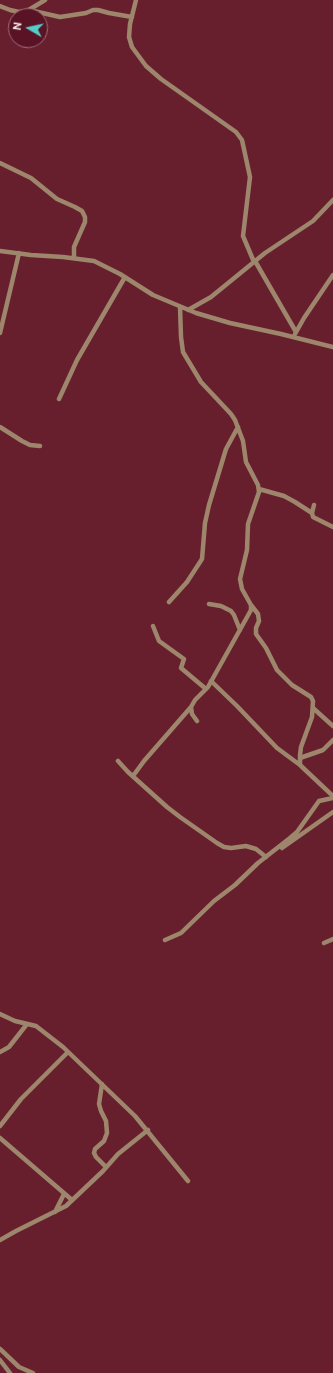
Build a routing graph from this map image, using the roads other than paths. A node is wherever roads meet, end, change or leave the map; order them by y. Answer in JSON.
{"nodes":[{"id":1,"x":45,"y":0,"type":"edge"},
{"id":2,"x":136,"y":0,"type":"edge"},
{"id":3,"x":32,"y":8,"type":"edge"},
{"id":4,"x":48,"y":14,"type":"edge"},
{"id":5,"x":132,"y":17,"type":"junction"},
{"id":6,"x":0,"y":163,"type":"edge"},
{"id":7,"x":333,"y":200,"type":"edge"},
{"id":8,"x":0,"y":251,"type":"edge"},
{"id":9,"x":18,"y":253,"type":"junction"},
{"id":10,"x":74,"y":258,"type":"junction"},
{"id":11,"x":255,"y":261,"type":"junction"},
{"id":12,"x":333,"y":275,"type":"edge"},
{"id":13,"x":125,"y":277,"type":"junction"},
{"id":14,"x":180,"y":307,"type":"junction"},
{"id":15,"x":188,"y":310,"type":"junction"},
{"id":16,"x":0,"y":333,"type":"edge"},
{"id":17,"x":295,"y":335,"type":"junction"},
{"id":18,"x":333,"y":347,"type":"edge"},
{"id":19,"x":59,"y":399,"type":"dead end"},
{"id":20,"x":0,"y":427,"type":"edge"},
{"id":21,"x":238,"y":428,"type":"junction"},
{"id":22,"x":40,"y":446,"type":"dead end"},
{"id":23,"x":258,"y":489,"type":"junction"},
{"id":24,"x":314,"y":505,"type":"dead end"},
{"id":25,"x":312,"y":513,"type":"junction"},
{"id":26,"x":333,"y":527,"type":"edge"},
{"id":27,"x":169,"y":602,"type":"dead end"},
{"id":28,"x":209,"y":604,"type":"dead end"},
{"id":29,"x":251,"y":606,"type":"junction"},
{"id":30,"x":153,"y":626,"type":"dead end"},
{"id":31,"x":240,"y":630,"type":"junction"},
{"id":32,"x":211,"y":681,"type":"junction"},
{"id":33,"x":206,"y":689,"type":"junction"},
{"id":34,"x":191,"y":707,"type":"junction"},
{"id":35,"x":313,"y":708,"type":"junction"},
{"id":36,"x":197,"y":721,"type":"dead end"},
{"id":37,"x":333,"y":726,"type":"edge"},
{"id":38,"x":333,"y":740,"type":"edge"},
{"id":39,"x":300,"y":758,"type":"junction"},
{"id":40,"x":118,"y":761,"type":"dead end"},
{"id":41,"x":300,"y":766,"type":"junction"},
{"id":42,"x":134,"y":776,"type":"junction"},
{"id":43,"x":333,"y":797,"type":"edge"},
{"id":44,"x":333,"y":812,"type":"edge"},
{"id":45,"x":277,"y":850,"type":"junction"},
{"id":46,"x":266,"y":857,"type":"junction"},
{"id":47,"x":333,"y":939,"type":"edge"},
{"id":48,"x":165,"y":940,"type":"dead end"},
{"id":49,"x":324,"y":943,"type":"dead end"},
{"id":50,"x":0,"y":1014,"type":"edge"},
{"id":51,"x":27,"y":1024,"type":"junction"},
{"id":52,"x":0,"y":1052,"type":"edge"},
{"id":53,"x":68,"y":1052,"type":"junction"},
{"id":54,"x":102,"y":1084,"type":"junction"},
{"id":55,"x":0,"y":1126,"type":"edge"},
{"id":56,"x":148,"y":1130,"type":"junction"},
{"id":57,"x":0,"y":1138,"type":"edge"},
{"id":58,"x":106,"y":1167,"type":"junction"},
{"id":59,"x":188,"y":1181,"type":"dead end"},
{"id":60,"x":64,"y":1194,"type":"junction"},
{"id":61,"x":72,"y":1200,"type":"junction"},
{"id":62,"x":55,"y":1212,"type":"junction"},
{"id":63,"x":0,"y":1240,"type":"edge"},
{"id":64,"x":0,"y":1350,"type":"edge"},
{"id":65,"x":0,"y":1360,"type":"edge"},
{"id":66,"x":10,"y":1373,"type":"edge"},
{"id":67,"x":31,"y":1373,"type":"edge"}],
"edges":[{"from":1,"to":3,"type":"street"},
{"from":2,"to":5,"type":"street"},
{"from":4,"to":5,"type":"street"},
{"from":5,"to":11,"type":"street"},
{"from":6,"to":10,"type":"street"},
{"from":7,"to":11,"type":"street"},
{"from":8,"to":9,"type":"street"},
{"from":9,"to":10,"type":"street"},
{"from":9,"to":16,"type":"street"},
{"from":10,"to":13,"type":"street"},
{"from":11,"to":15,"type":"street"},
{"from":11,"to":17,"type":"street"},
{"from":12,"to":17,"type":"street"},
{"from":13,"to":14,"type":"street"},
{"from":13,"to":19,"type":"street"},
{"from":14,"to":15,"type":"street"},
{"from":14,"to":21,"type":"street"},
{"from":15,"to":17,"type":"street"},
{"from":17,"to":18,"type":"street"},
{"from":20,"to":22,"type":"street"},
{"from":21,"to":23,"type":"street"},
{"from":21,"to":27,"type":"street"},
{"from":23,"to":25,"type":"street"},
{"from":23,"to":29,"type":"street"},
{"from":24,"to":25,"type":"street"},
{"from":25,"to":26,"type":"street"},
{"from":28,"to":31,"type":"street"},
{"from":29,"to":31,"type":"street"},
{"from":29,"to":35,"type":"street"},
{"from":30,"to":33,"type":"street"},
{"from":31,"to":32,"type":"street"},
{"from":32,"to":33,"type":"street"},
{"from":32,"to":41,"type":"street"},
{"from":33,"to":34,"type":"street"},
{"from":34,"to":36,"type":"street"},
{"from":34,"to":42,"type":"street"},
{"from":35,"to":37,"type":"street"},
{"from":35,"to":39,"type":"street"},
{"from":38,"to":39,"type":"street"},
{"from":39,"to":41,"type":"street"},
{"from":40,"to":42,"type":"street"},
{"from":41,"to":43,"type":"street"},
{"from":42,"to":46,"type":"street"},
{"from":43,"to":45,"type":"street"},
{"from":44,"to":45,"type":"street"},
{"from":45,"to":46,"type":"street"},
{"from":46,"to":48,"type":"street"},
{"from":47,"to":49,"type":"street"},
{"from":50,"to":51,"type":"street"},
{"from":51,"to":52,"type":"street"},
{"from":51,"to":53,"type":"street"},
{"from":53,"to":54,"type":"street"},
{"from":53,"to":55,"type":"street"},
{"from":54,"to":56,"type":"street"},
{"from":54,"to":58,"type":"street"},
{"from":56,"to":58,"type":"street"},
{"from":56,"to":59,"type":"street"},
{"from":57,"to":60,"type":"street"},
{"from":58,"to":61,"type":"street"},
{"from":60,"to":61,"type":"street"},
{"from":60,"to":62,"type":"street"},
{"from":61,"to":62,"type":"street"},
{"from":62,"to":63,"type":"street"},
{"from":64,"to":67,"type":"street"},
{"from":65,"to":66,"type":"street"}]}
